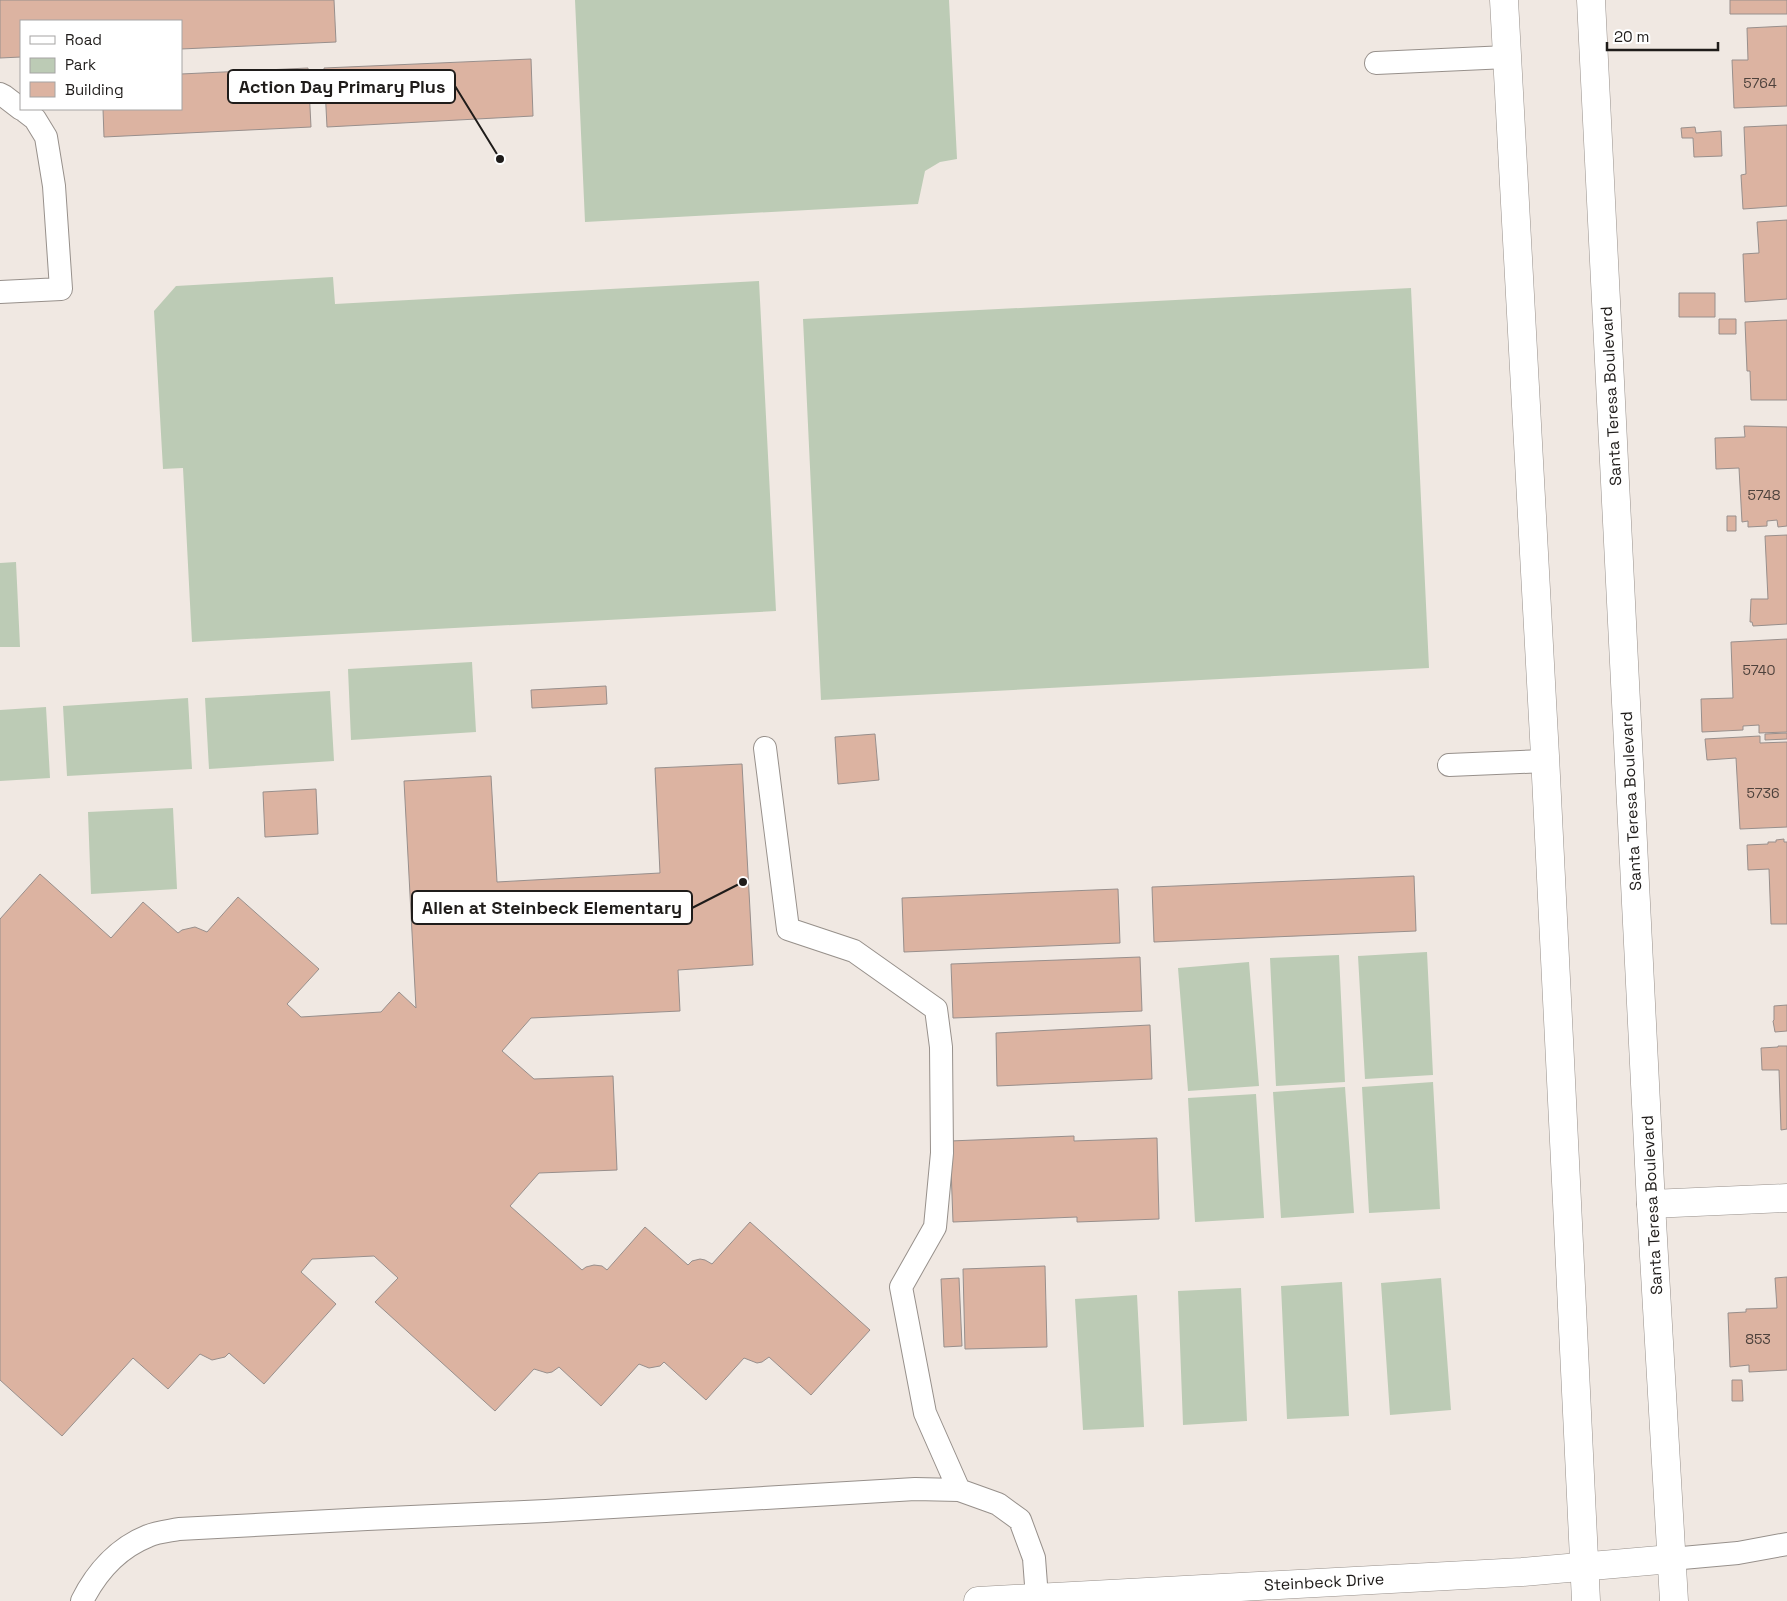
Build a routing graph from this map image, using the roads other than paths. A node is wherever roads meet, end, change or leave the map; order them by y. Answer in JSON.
{"nodes":[{"id":1,"x":1504,"y":0,"type":"edge"},
{"id":2,"x":1591,"y":0,"type":"edge"},
{"id":3,"x":1507,"y":57,"type":"junction"},
{"id":4,"x":1376,"y":63,"type":"dead end"},
{"id":5,"x":0,"y":94,"type":"edge"},
{"id":6,"x":20,"y":108,"type":"edge"},
{"id":7,"x":22,"y":110,"type":"edge"},
{"id":8,"x":0,"y":292,"type":"edge"},
{"id":9,"x":765,"y":748,"type":"dead end"},
{"id":10,"x":1545,"y":761,"type":"junction"},
{"id":11,"x":1449,"y":765,"type":"dead end"},
{"id":12,"x":1787,"y":1198,"type":"edge"},
{"id":13,"x":1651,"y":1204,"type":"junction"},
{"id":14,"x":959,"y":1490,"type":"junction"},
{"id":15,"x":1787,"y":1544,"type":"edge"},
{"id":16,"x":1671,"y":1559,"type":"junction"},
{"id":17,"x":1584,"y":1567,"type":"junction"},
{"id":18,"x":1158,"y":1596,"type":"edge"},
{"id":19,"x":1037,"y":1598,"type":"junction"},
{"id":20,"x":82,"y":1601,"type":"edge"},
{"id":21,"x":978,"y":1601,"type":"edge"},
{"id":22,"x":1586,"y":1601,"type":"edge"},
{"id":23,"x":1674,"y":1601,"type":"edge"}],
"edges":[{"from":1,"to":3,"type":"main road"},
{"from":2,"to":13,"type":"main road","name":"Santa Teresa Boulevard"},
{"from":3,"to":4,"type":"lane"},
{"from":3,"to":10,"type":"main road"},
{"from":5,"to":6,"type":"lane"},
{"from":7,"to":8,"type":"lane"},
{"from":9,"to":14,"type":"lane"},
{"from":10,"to":11,"type":"lane"},
{"from":10,"to":17,"type":"main road"},
{"from":12,"to":13,"type":"main road"},
{"from":13,"to":16,"type":"main road","name":"Santa Teresa Boulevard"},
{"from":14,"to":19,"type":"lane"},
{"from":14,"to":20,"type":"lane"},
{"from":15,"to":16,"type":"lane"},
{"from":16,"to":17,"type":"main road","name":"Steinbeck Drive"},
{"from":16,"to":23,"type":"main road","name":"Santa Teresa Boulevard"},
{"from":17,"to":18,"type":"main road","name":"Steinbeck Drive"},
{"from":17,"to":22,"type":"main road"},
{"from":18,"to":19,"type":"main road","name":"Steinbeck Drive"},
{"from":19,"to":21,"type":"main road","name":"Steinbeck Drive"}]}
